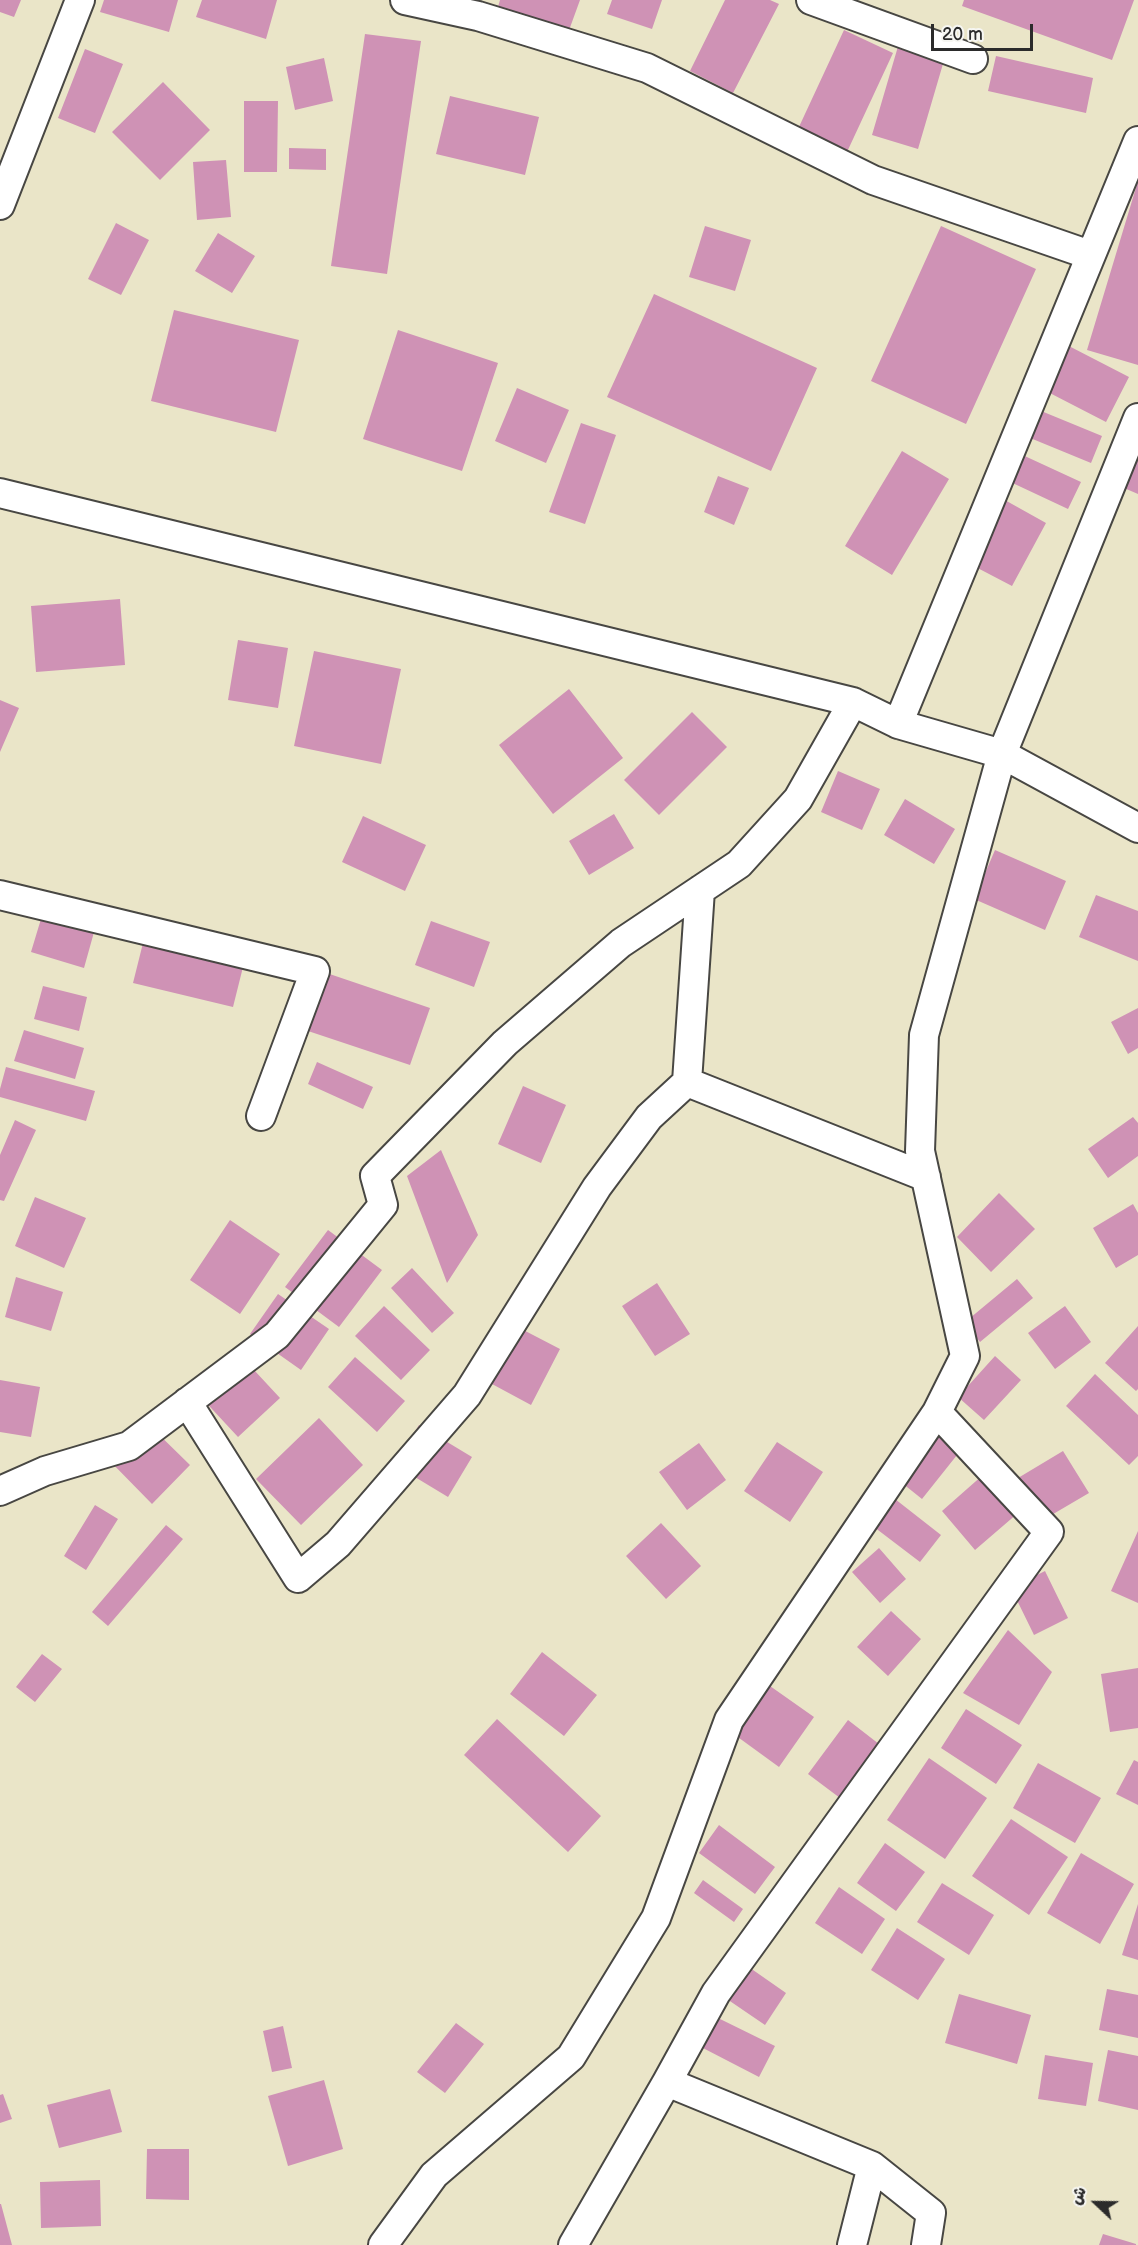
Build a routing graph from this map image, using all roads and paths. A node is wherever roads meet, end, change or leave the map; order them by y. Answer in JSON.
{"nodes":[{"id":1,"x":80,"y":0,"type":"edge"},
{"id":2,"x":405,"y":0,"type":"edge"},
{"id":3,"x":811,"y":0,"type":"edge"},
{"id":4,"x":973,"y":59,"type":"dead end"},
{"id":5,"x":1138,"y":141,"type":"edge"},
{"id":6,"x":0,"y":205,"type":"edge"},
{"id":7,"x":1090,"y":255,"type":"junction"},
{"id":8,"x":1138,"y":418,"type":"edge"},
{"id":9,"x":0,"y":493,"type":"edge"},
{"id":10,"x":853,"y":702,"type":"junction"},
{"id":11,"x":898,"y":724,"type":"junction"},
{"id":12,"x":1002,"y":754,"type":"junction"},
{"id":13,"x":1138,"y":828,"type":"edge"},
{"id":14,"x":700,"y":890,"type":"junction"},
{"id":15,"x":0,"y":895,"type":"edge"},
{"id":16,"x":687,"y":1082,"type":"junction"},
{"id":17,"x":261,"y":1116,"type":"dead end"},
{"id":18,"x":926,"y":1177,"type":"junction"},
{"id":19,"x":187,"y":1402,"type":"junction"},
{"id":20,"x":936,"y":1412,"type":"junction"},
{"id":21,"x":0,"y":1491,"type":"edge"},
{"id":22,"x":667,"y":2082,"type":"junction"},
{"id":23,"x":872,"y":2166,"type":"junction"},
{"id":24,"x":382,"y":2245,"type":"edge"},
{"id":25,"x":573,"y":2245,"type":"edge"},
{"id":26,"x":852,"y":2245,"type":"edge"},
{"id":27,"x":926,"y":2245,"type":"edge"}],
"edges":[{"from":1,"to":6,"type":"street"},
{"from":2,"to":7,"type":"street"},
{"from":3,"to":4,"type":"street"},
{"from":5,"to":7,"type":"street"},
{"from":7,"to":11,"type":"street"},
{"from":8,"to":12,"type":"street"},
{"from":9,"to":10,"type":"street"},
{"from":10,"to":11,"type":"street"},
{"from":10,"to":14,"type":"street"},
{"from":11,"to":12,"type":"street"},
{"from":12,"to":13,"type":"street"},
{"from":12,"to":18,"type":"street"},
{"from":14,"to":16,"type":"street"},
{"from":14,"to":19,"type":"street"},
{"from":15,"to":17,"type":"street"},
{"from":16,"to":18,"type":"street"},
{"from":16,"to":19,"type":"street"},
{"from":18,"to":20,"type":"street"},
{"from":19,"to":21,"type":"street"},
{"from":20,"to":22,"type":"street"},
{"from":20,"to":24,"type":"street"},
{"from":22,"to":23,"type":"street"},
{"from":22,"to":25,"type":"street"},
{"from":23,"to":26,"type":"street"},
{"from":23,"to":27,"type":"street"}]}
